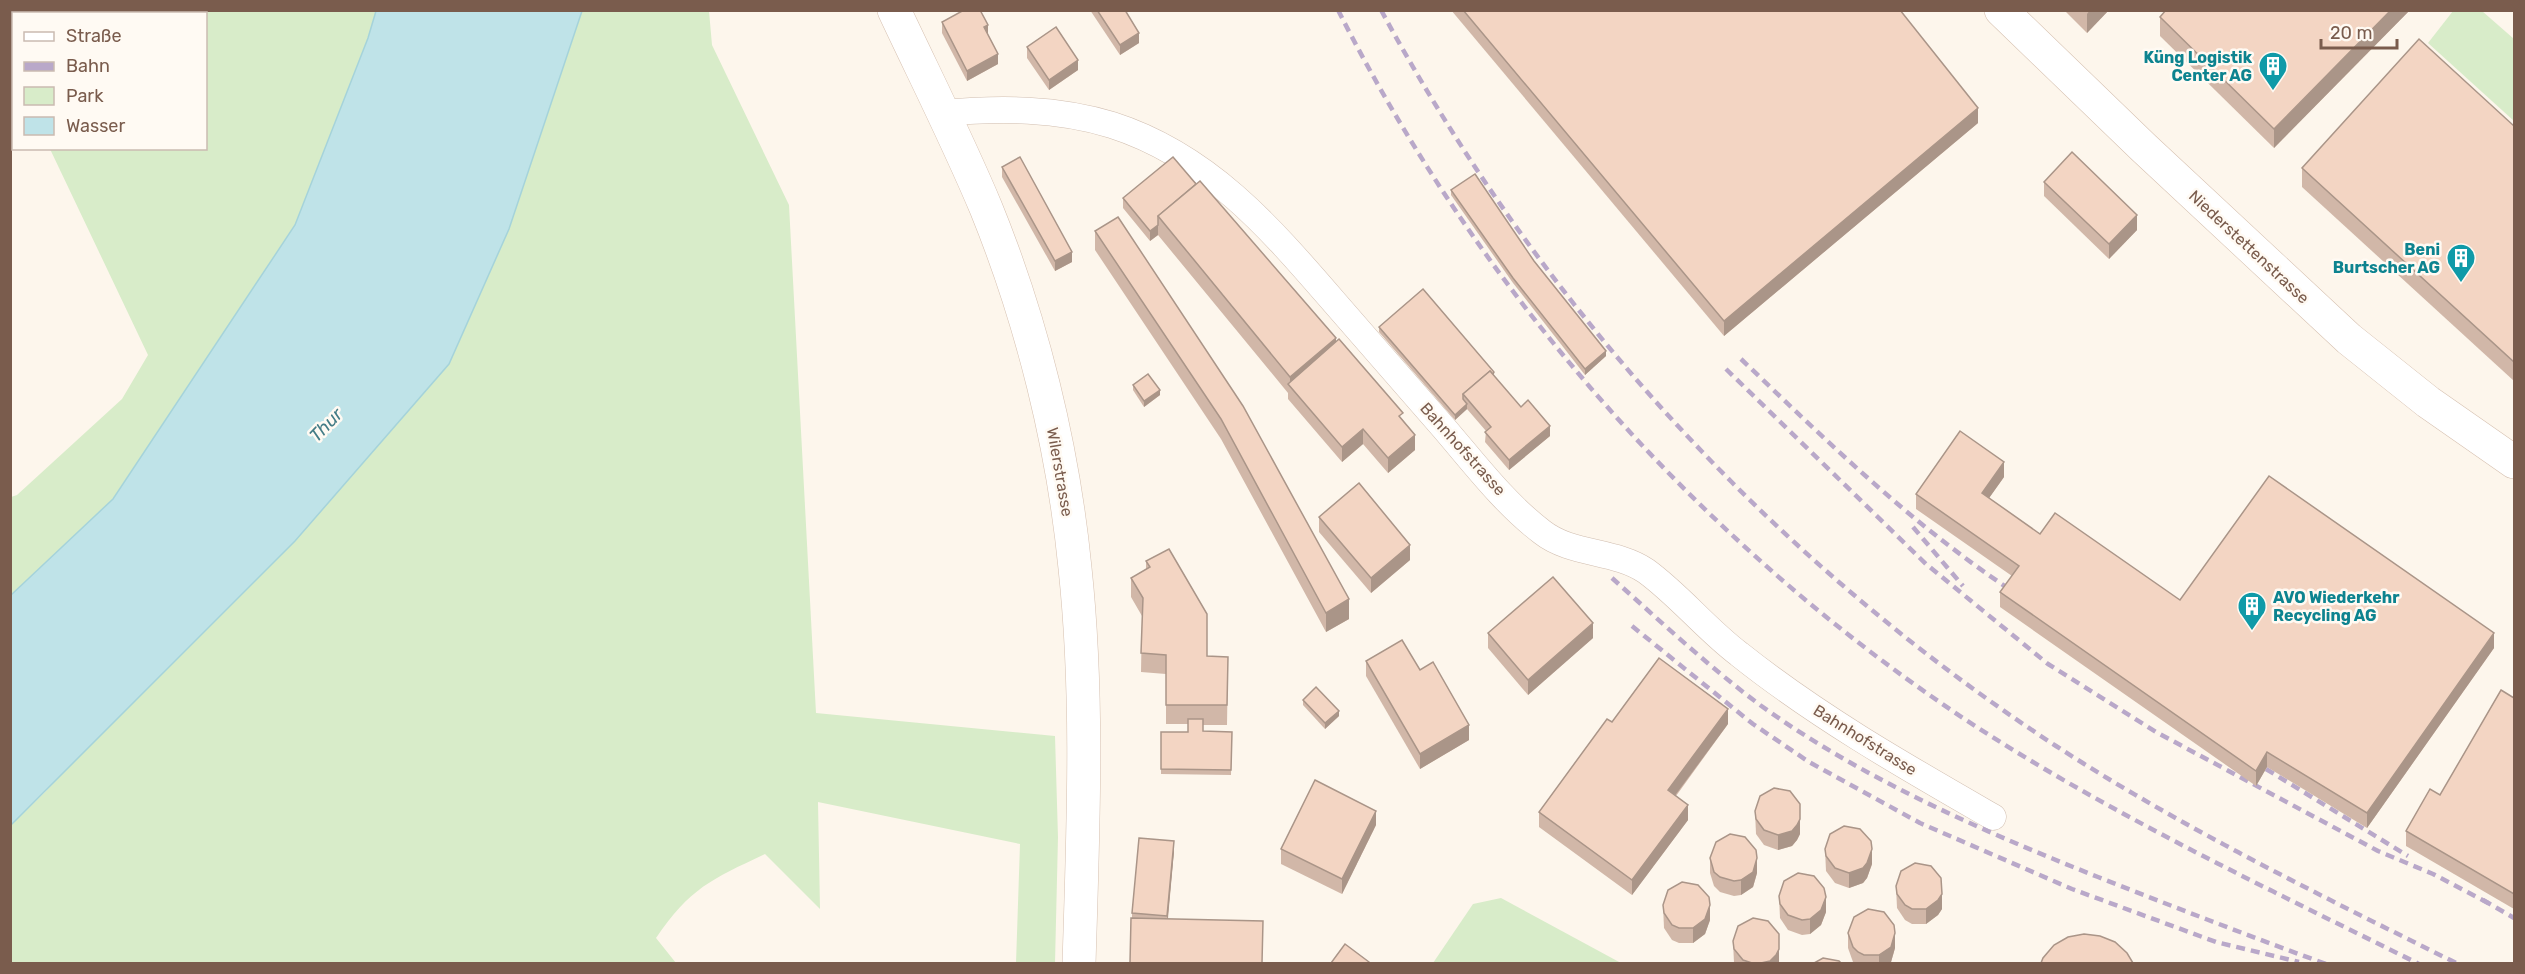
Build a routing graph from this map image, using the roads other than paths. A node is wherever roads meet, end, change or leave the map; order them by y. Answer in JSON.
{"nodes":[{"id":1,"x":894,"y":10,"type":"edge"},
{"id":2,"x":2001,"y":10,"type":"edge"},
{"id":3,"x":943,"y":113,"type":"junction"},
{"id":4,"x":2514,"y":462,"type":"edge"},
{"id":5,"x":1993,"y":817,"type":"dead end"},
{"id":6,"x":1078,"y":963,"type":"edge"}],
"edges":[{"from":1,"to":3,"type":"main road","name":"Wilerstrasse"},
{"from":2,"to":4,"type":"main road","name":"Niederstettenstrasse"},
{"from":3,"to":5,"type":"street","name":"Bahnhofstrasse"},
{"from":3,"to":6,"type":"main road","name":"Wilerstrasse"}]}
